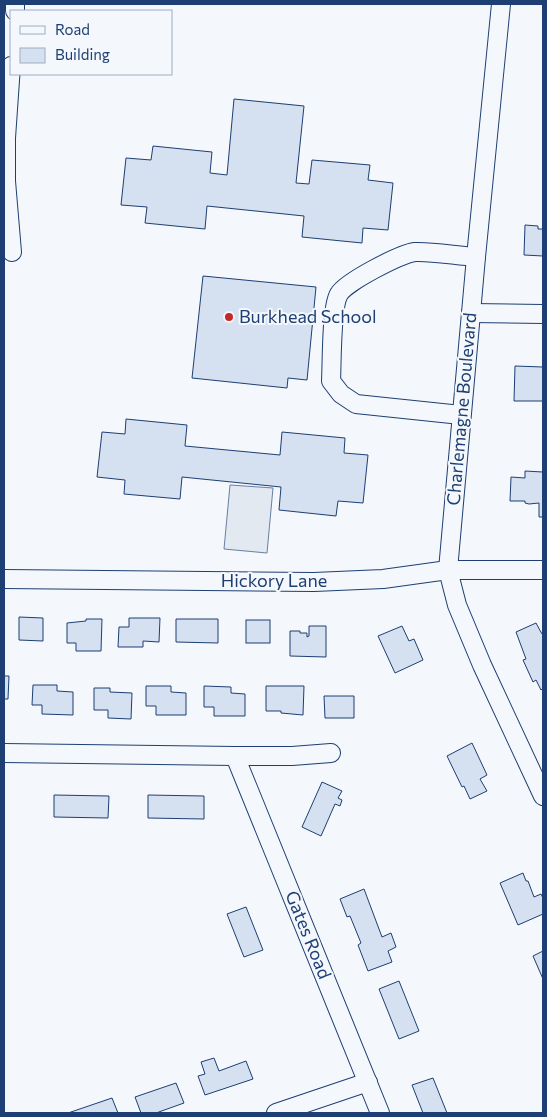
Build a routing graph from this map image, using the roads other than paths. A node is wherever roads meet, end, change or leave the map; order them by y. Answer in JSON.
{"nodes":[{"id":1,"x":501,"y":4,"type":"edge"},
{"id":2,"x":10,"y":75,"type":"edge"},
{"id":3,"x":12,"y":252,"type":"dead end"},
{"id":4,"x":476,"y":257,"type":"junction"},
{"id":5,"x":470,"y":313,"type":"junction"},
{"id":6,"x":543,"y":314,"type":"edge"},
{"id":7,"x":462,"y":415,"type":"junction"},
{"id":8,"x":448,"y":570,"type":"junction"},
{"id":9,"x":543,"y":570,"type":"edge"},
{"id":10,"x":4,"y":579,"type":"edge"},
{"id":11,"x":4,"y":753,"type":"edge"},
{"id":12,"x":331,"y":753,"type":"dead end"},
{"id":13,"x":234,"y":756,"type":"junction"},
{"id":14,"x":543,"y":796,"type":"edge"},
{"id":15,"x":368,"y":1082,"type":"junction"},
{"id":16,"x":276,"y":1113,"type":"edge"},
{"id":17,"x":380,"y":1113,"type":"edge"}],
"edges":[{"from":1,"to":4,"type":"street","name":"Charlemagne Boulevard"},
{"from":2,"to":3,"type":"street"},
{"from":4,"to":5,"type":"street","name":"Charlemagne Boulevard"},
{"from":4,"to":7,"type":"street"},
{"from":5,"to":6,"type":"street"},
{"from":5,"to":7,"type":"street","name":"Charlemagne Boulevard"},
{"from":7,"to":8,"type":"street","name":"Charlemagne Boulevard"},
{"from":8,"to":9,"type":"street","name":"Hickory Lane"},
{"from":8,"to":10,"type":"street","name":"Hickory Lane"},
{"from":8,"to":14,"type":"street","name":"Charlemagne Boulevard"},
{"from":11,"to":13,"type":"street"},
{"from":12,"to":13,"type":"street"},
{"from":13,"to":15,"type":"street","name":"Gates Road"},
{"from":15,"to":16,"type":"street"},
{"from":15,"to":17,"type":"street","name":"Gates Road"}]}
